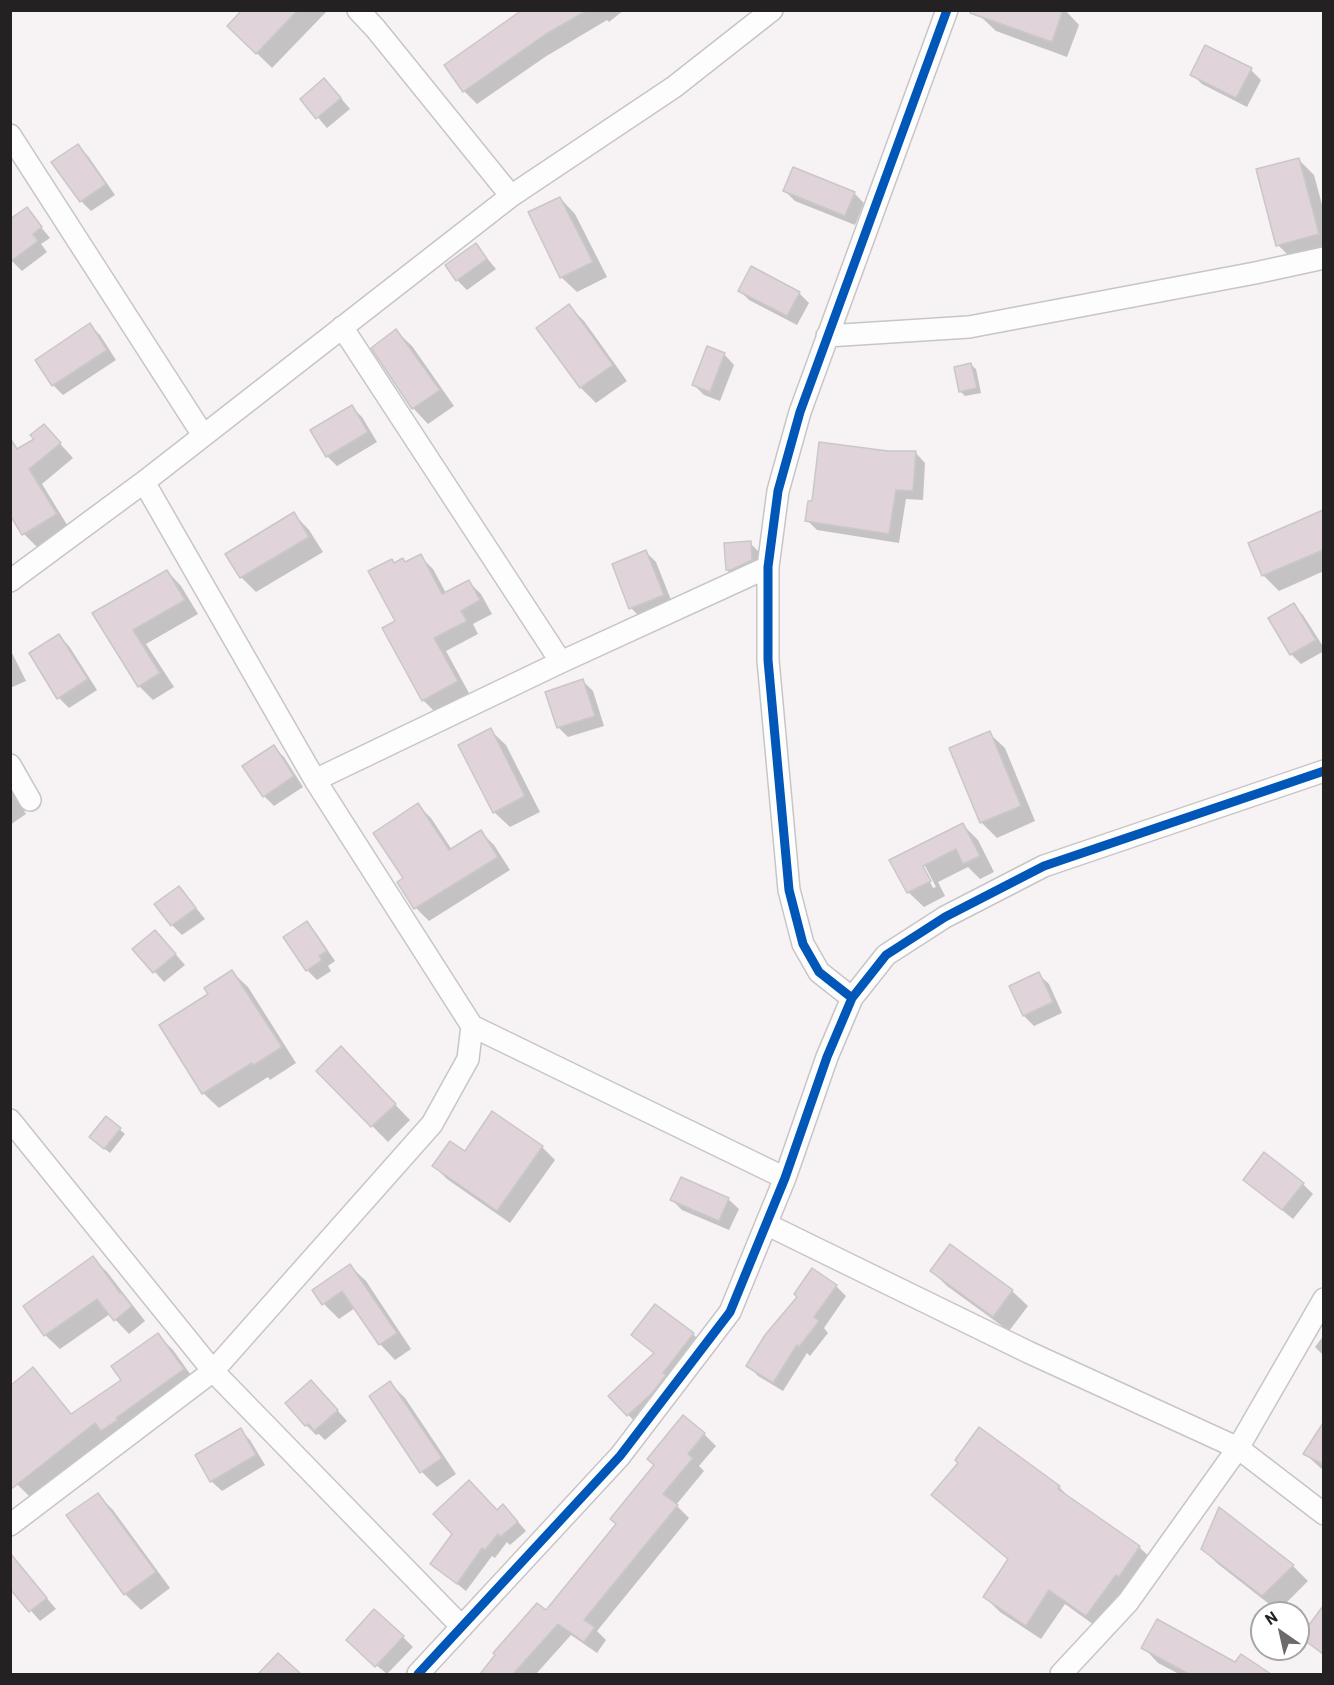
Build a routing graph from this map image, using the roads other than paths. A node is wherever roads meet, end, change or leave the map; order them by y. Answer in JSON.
{"nodes":[{"id":1,"x":358,"y":10,"type":"edge"},
{"id":2,"x":772,"y":10,"type":"edge"},
{"id":3,"x":947,"y":10,"type":"edge"},
{"id":4,"x":10,"y":135,"type":"edge"},
{"id":5,"x":510,"y":196,"type":"junction"},
{"id":6,"x":1323,"y":258,"type":"edge"},
{"id":7,"x":342,"y":327,"type":"junction"},
{"id":8,"x":827,"y":336,"type":"junction"},
{"id":9,"x":203,"y":435,"type":"junction"},
{"id":10,"x":144,"y":482,"type":"junction"},
{"id":11,"x":768,"y":567,"type":"junction"},
{"id":12,"x":10,"y":582,"type":"edge"},
{"id":13,"x":561,"y":662,"type":"junction"},
{"id":14,"x":10,"y":765,"type":"edge"},
{"id":15,"x":1323,"y":771,"type":"edge"},
{"id":16,"x":315,"y":780,"type":"junction"},
{"id":17,"x":30,"y":800,"type":"dead end"},
{"id":18,"x":852,"y":998,"type":"junction"},
{"id":19,"x":472,"y":1026,"type":"junction"},
{"id":20,"x":10,"y":1120,"type":"edge"},
{"id":21,"x":786,"y":1178,"type":"junction"},
{"id":22,"x":766,"y":1224,"type":"junction"},
{"id":23,"x":1323,"y":1299,"type":"edge"},
{"id":24,"x":213,"y":1371,"type":"junction"},
{"id":25,"x":1238,"y":1448,"type":"junction"},
{"id":26,"x":1323,"y":1514,"type":"edge"},
{"id":27,"x":10,"y":1525,"type":"edge"},
{"id":28,"x":462,"y":1627,"type":"junction"},
{"id":29,"x":418,"y":1674,"type":"edge"},
{"id":30,"x":1061,"y":1674,"type":"edge"}],
"edges":[{"from":1,"to":5,"type":"street"},
{"from":2,"to":5,"type":"street"},
{"from":3,"to":8,"type":"street"},
{"from":4,"to":9,"type":"street"},
{"from":5,"to":7,"type":"street"},
{"from":6,"to":8,"type":"street"},
{"from":7,"to":9,"type":"street"},
{"from":7,"to":13,"type":"street"},
{"from":8,"to":11,"type":"street"},
{"from":9,"to":10,"type":"street"},
{"from":10,"to":12,"type":"street"},
{"from":10,"to":16,"type":"street"},
{"from":11,"to":13,"type":"street"},
{"from":11,"to":18,"type":"street"},
{"from":13,"to":16,"type":"street"},
{"from":14,"to":17,"type":"street"},
{"from":15,"to":18,"type":"street"},
{"from":16,"to":19,"type":"street"},
{"from":18,"to":21,"type":"street"},
{"from":19,"to":21,"type":"street"},
{"from":19,"to":24,"type":"street"},
{"from":20,"to":24,"type":"street"},
{"from":21,"to":22,"type":"street"},
{"from":22,"to":25,"type":"street"},
{"from":22,"to":28,"type":"street"},
{"from":23,"to":25,"type":"street"},
{"from":24,"to":27,"type":"street"},
{"from":24,"to":28,"type":"street"},
{"from":25,"to":26,"type":"street"},
{"from":25,"to":30,"type":"street"},
{"from":28,"to":29,"type":"street"}]}
